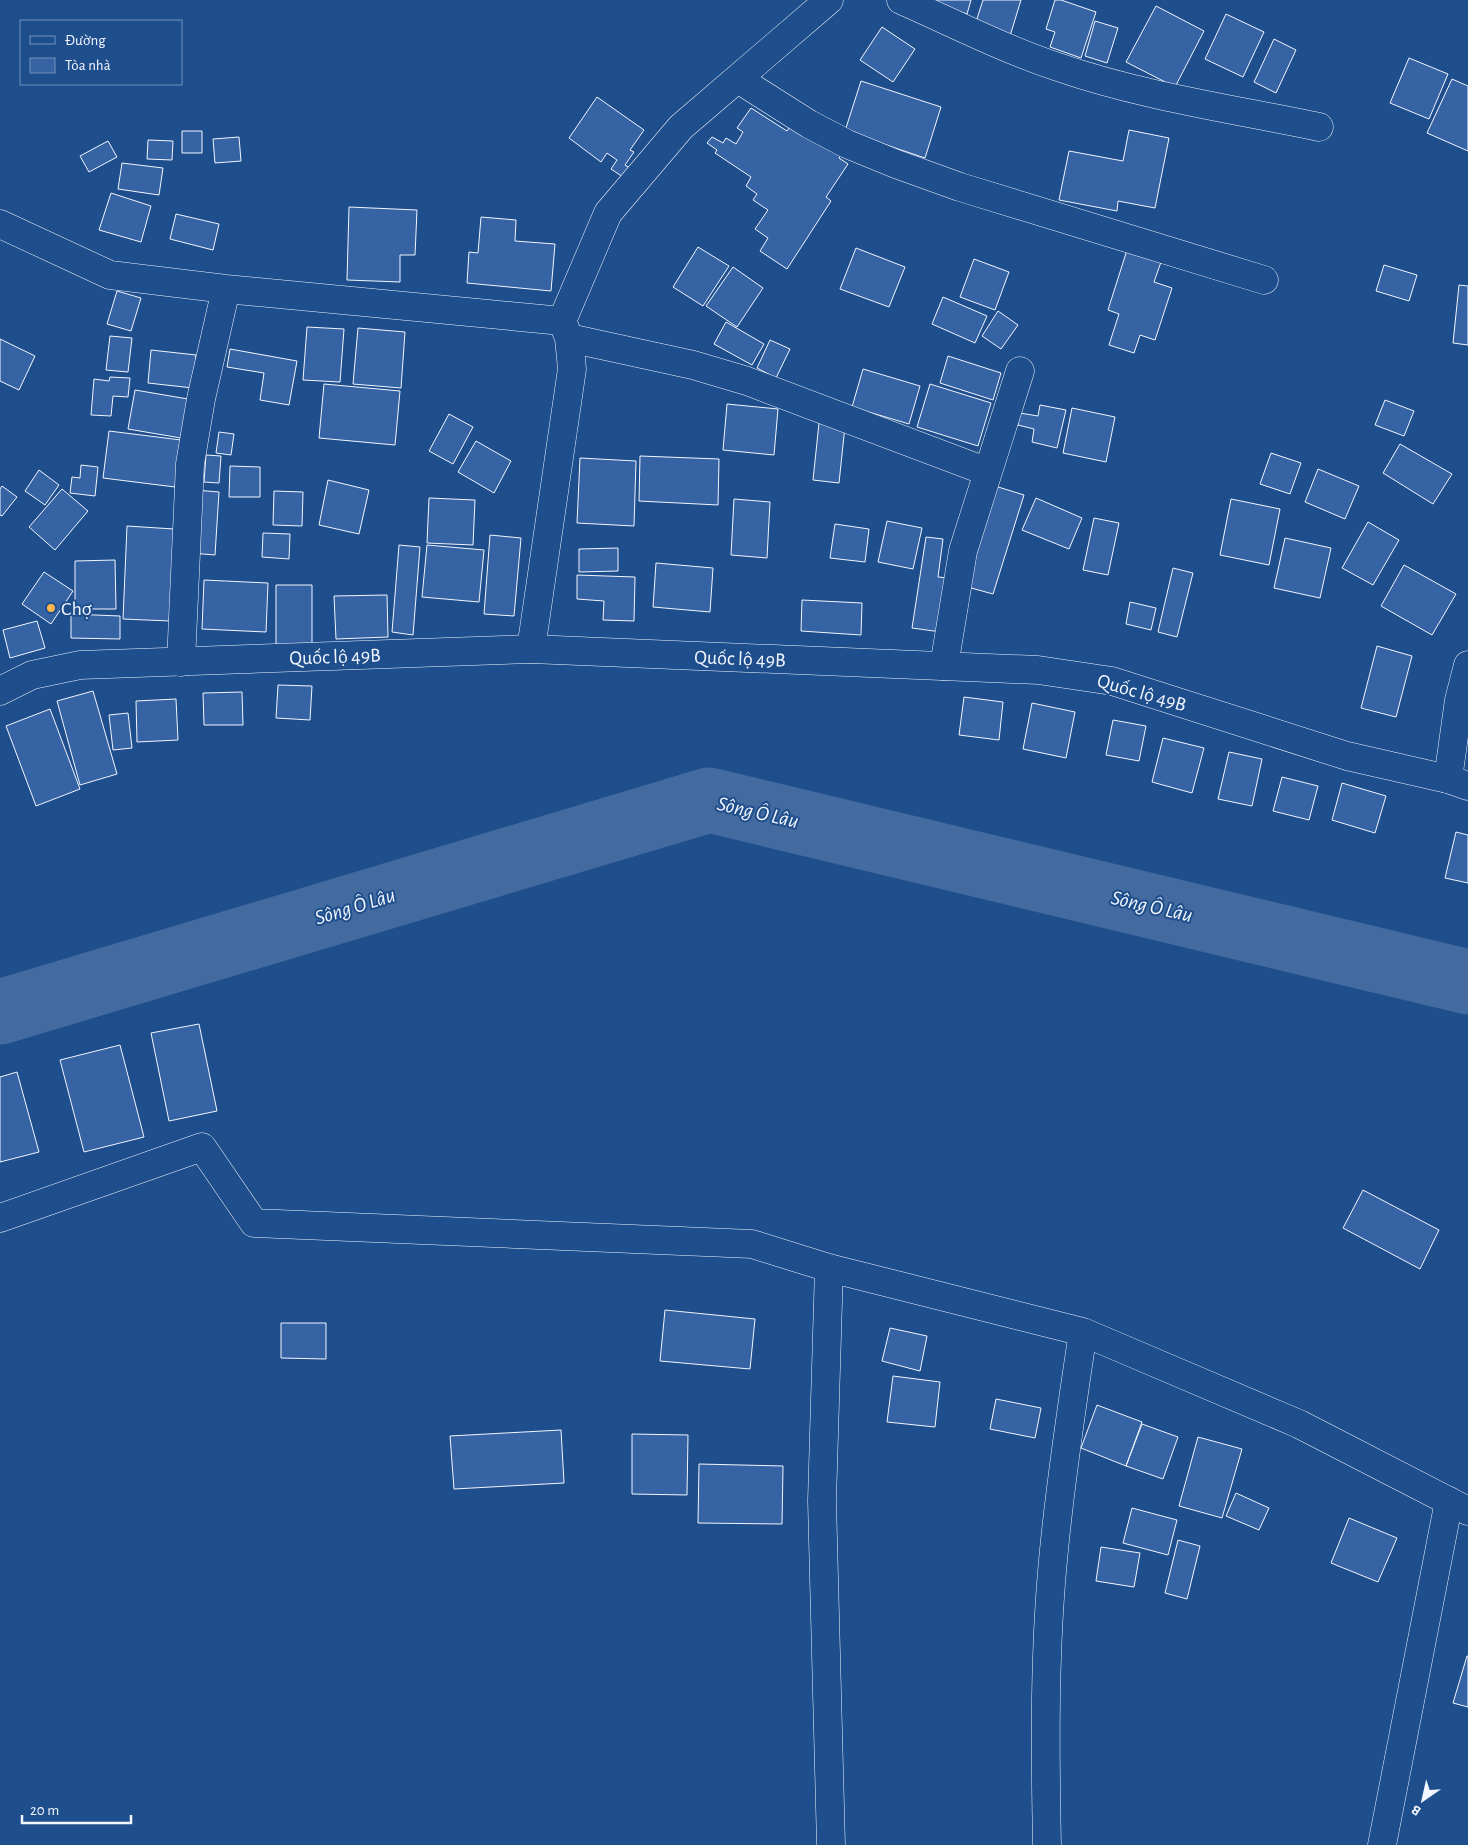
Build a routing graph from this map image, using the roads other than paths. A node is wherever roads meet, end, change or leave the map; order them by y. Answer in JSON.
{"nodes":[{"id":1,"x":829,"y":0,"type":"edge"},
{"id":2,"x":901,"y":0,"type":"edge"},
{"id":3,"x":738,"y":79,"type":"junction"},
{"id":4,"x":1319,"y":127,"type":"dead end"},
{"id":5,"x":0,"y":224,"type":"edge"},
{"id":6,"x":1264,"y":280,"type":"dead end"},
{"id":7,"x":226,"y":288,"type":"junction"},
{"id":8,"x":565,"y":329,"type":"junction"},
{"id":9,"x":1020,"y":371,"type":"dead end"},
{"id":10,"x":988,"y":472,"type":"junction"},
{"id":11,"x":531,"y":649,"type":"junction"},
{"id":12,"x":181,"y":662,"type":"junction"},
{"id":13,"x":1468,"y":665,"type":"edge"},
{"id":14,"x":944,"y":666,"type":"junction"},
{"id":15,"x":0,"y":691,"type":"edge"},
{"id":16,"x":1458,"y":783,"type":"edge"},
{"id":17,"x":0,"y":1218,"type":"edge"},
{"id":18,"x":829,"y":1268,"type":"junction"},
{"id":19,"x":1082,"y":1332,"type":"junction"},
{"id":20,"x":1458,"y":1506,"type":"edge"},
{"id":21,"x":831,"y":1845,"type":"edge"},
{"id":22,"x":1047,"y":1845,"type":"edge"},
{"id":23,"x":1382,"y":1845,"type":"edge"}],
"edges":[{"from":1,"to":3,"type":"street"},
{"from":2,"to":4,"type":"street"},
{"from":3,"to":6,"type":"street"},
{"from":3,"to":8,"type":"street"},
{"from":5,"to":7,"type":"street"},
{"from":7,"to":8,"type":"street"},
{"from":7,"to":12,"type":"street"},
{"from":8,"to":10,"type":"street"},
{"from":8,"to":11,"type":"street"},
{"from":9,"to":10,"type":"street"},
{"from":10,"to":14,"type":"street"},
{"from":11,"to":12,"type":"street","name":"Quốc lộ 49B"},
{"from":11,"to":14,"type":"street","name":"Quốc lộ 49B"},
{"from":12,"to":15,"type":"street","name":"Quốc lộ 49B"},
{"from":13,"to":16,"type":"street"},
{"from":14,"to":16,"type":"street","name":"Quốc lộ 49B"},
{"from":17,"to":18,"type":"street"},
{"from":18,"to":19,"type":"street"},
{"from":18,"to":21,"type":"street"},
{"from":19,"to":20,"type":"street"},
{"from":19,"to":22,"type":"street"},
{"from":20,"to":23,"type":"street"}]}
